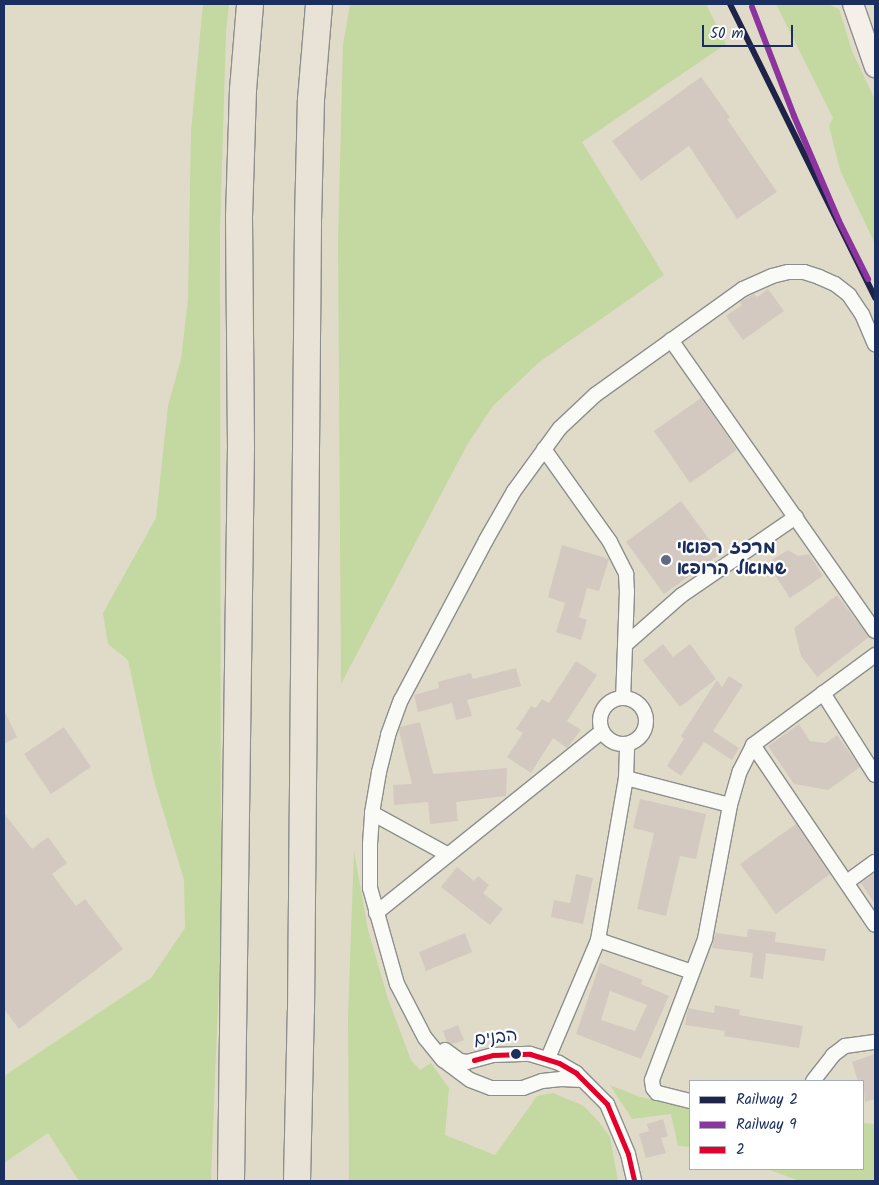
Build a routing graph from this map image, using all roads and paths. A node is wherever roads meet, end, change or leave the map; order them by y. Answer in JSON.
{"nodes":[{"id":1,"x":250,"y":4,"type":"edge"},
{"id":2,"x":319,"y":4,"type":"edge"},
{"id":3,"x":853,"y":4,"type":"edge"},
{"id":4,"x":875,"y":67,"type":"edge"},
{"id":5,"x":671,"y":340,"type":"junction"},
{"id":6,"x":875,"y":344,"type":"edge"},
{"id":7,"x":544,"y":449,"type":"junction"},
{"id":8,"x":796,"y":517,"type":"junction"},
{"id":9,"x":875,"y":632,"type":"edge"},
{"id":10,"x":625,"y":645,"type":"junction"},
{"id":11,"x":875,"y":655,"type":"edge"},
{"id":12,"x":823,"y":693,"type":"junction"},
{"id":13,"x":623,"y":698,"type":"junction"},
{"id":14,"x":602,"y":731,"type":"junction"},
{"id":15,"x":627,"y":744,"type":"junction"},
{"id":16,"x":754,"y":745,"type":"junction"},
{"id":17,"x":875,"y":774,"type":"edge"},
{"id":18,"x":626,"y":778,"type":"junction"},
{"id":19,"x":730,"y":805,"type":"junction"},
{"id":20,"x":372,"y":812,"type":"junction"},
{"id":21,"x":447,"y":854,"type":"junction"},
{"id":22,"x":875,"y":862,"type":"edge"},
{"id":23,"x":847,"y":882,"type":"junction"},
{"id":24,"x":376,"y":913,"type":"junction"},
{"id":25,"x":875,"y":925,"type":"edge"},
{"id":26,"x":598,"y":940,"type":"junction"},
{"id":27,"x":692,"y":972,"type":"junction"},
{"id":28,"x":875,"y":1042,"type":"edge"},
{"id":29,"x":439,"y":1049,"type":"junction"},
{"id":30,"x":548,"y":1058,"type":"junction"},
{"id":31,"x":582,"y":1080,"type":"junction"},
{"id":32,"x":814,"y":1080,"type":"edge"},
{"id":33,"x":689,"y":1101,"type":"edge"},
{"id":34,"x":231,"y":1181,"type":"edge"},
{"id":35,"x":297,"y":1181,"type":"edge"},
{"id":36,"x":634,"y":1181,"type":"edge"}],
"edges":[{"from":1,"to":34,"type":"highway"},
{"from":2,"to":35,"type":"highway"},
{"from":3,"to":4,"type":"main road"},
{"from":5,"to":6,"type":"street"},
{"from":5,"to":7,"type":"street"},
{"from":5,"to":8,"type":"street"},
{"from":7,"to":10,"type":"street"},
{"from":7,"to":20,"type":"street"},
{"from":8,"to":9,"type":"street"},
{"from":8,"to":10,"type":"street"},
{"from":10,"to":13,"type":"street"},
{"from":11,"to":12,"type":"street"},
{"from":12,"to":16,"type":"street"},
{"from":12,"to":17,"type":"street"},
{"from":13,"to":14,"type":"street"},
{"from":13,"to":15,"type":"street"},
{"from":14,"to":15,"type":"street"},
{"from":14,"to":21,"type":"street"},
{"from":15,"to":18,"type":"street"},
{"from":16,"to":19,"type":"street"},
{"from":16,"to":23,"type":"street"},
{"from":18,"to":19,"type":"street"},
{"from":18,"to":26,"type":"street"},
{"from":19,"to":27,"type":"street"},
{"from":20,"to":21,"type":"street"},
{"from":20,"to":24,"type":"street"},
{"from":21,"to":24,"type":"street"},
{"from":22,"to":23,"type":"street"},
{"from":23,"to":25,"type":"street"},
{"from":24,"to":29,"type":"street"},
{"from":26,"to":27,"type":"street"},
{"from":26,"to":30,"type":"street"},
{"from":27,"to":33,"type":"street"},
{"from":28,"to":32,"type":"street"},
{"from":29,"to":30,"type":"street","name":"הבנים"},
{"from":29,"to":31,"type":"street","name":"הבנים"},
{"from":30,"to":31,"type":"street","name":"הבנים"},
{"from":31,"to":36,"type":"street","name":"הבנים"}]}
